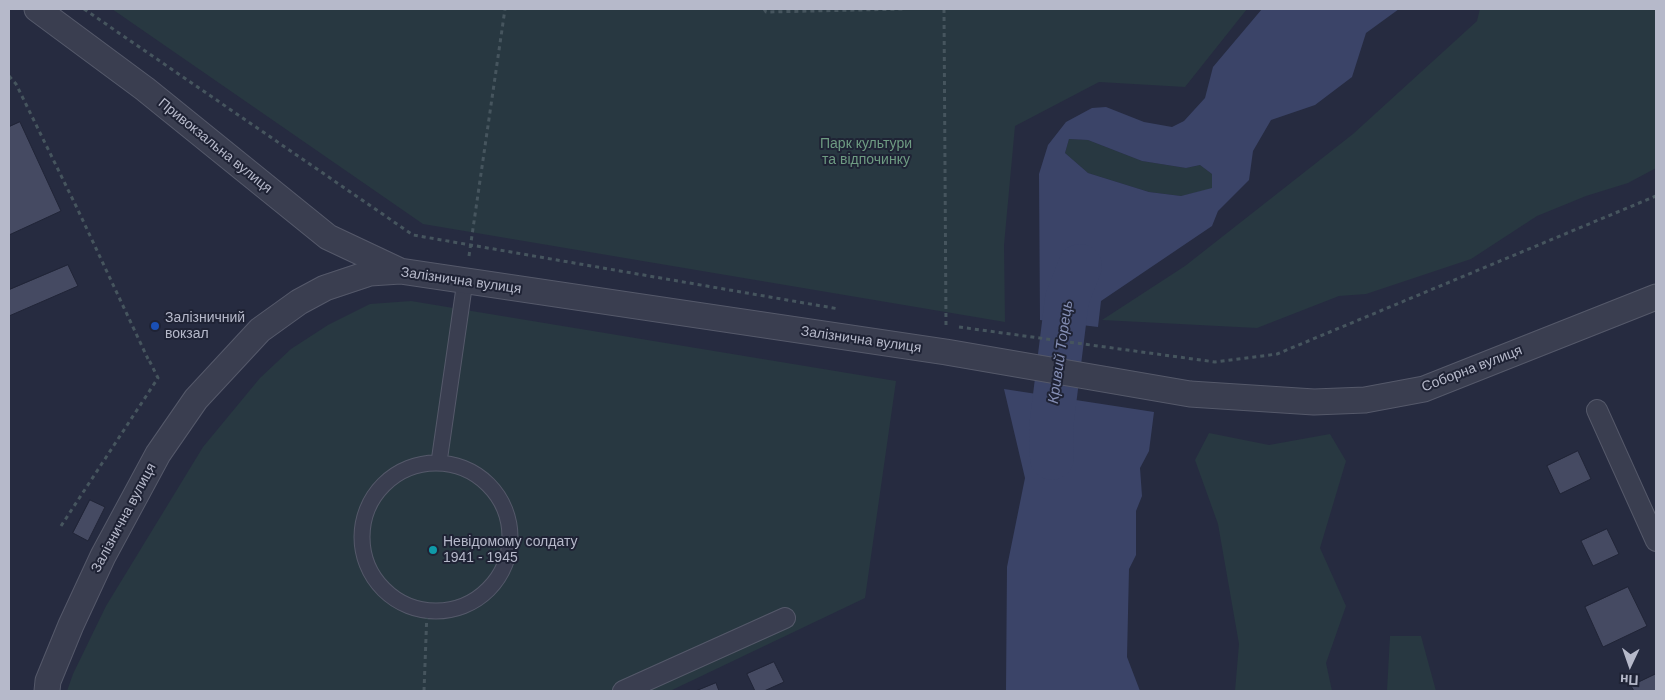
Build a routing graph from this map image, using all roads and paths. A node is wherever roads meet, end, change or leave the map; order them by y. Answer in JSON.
{"nodes":[{"id":1,"x":37,"y":9,"type":"edge"},
{"id":2,"x":84,"y":9,"type":"edge"},
{"id":3,"x":505,"y":9,"type":"edge"},
{"id":4,"x":764,"y":9,"type":"edge"},
{"id":5,"x":904,"y":9,"type":"edge"},
{"id":6,"x":944,"y":9,"type":"edge"},
{"id":7,"x":9,"y":76,"type":"edge"},
{"id":8,"x":1656,"y":196,"type":"edge"},
{"id":9,"x":471,"y":244,"type":"junction"},
{"id":10,"x":400,"y":271,"type":"junction"},
{"id":11,"x":465,"y":281,"type":"junction"},
{"id":12,"x":1656,"y":297,"type":"edge"},
{"id":13,"x":840,"y":309,"type":"dead end"},
{"id":14,"x":1190,"y":394,"type":"joint"},
{"id":15,"x":1597,"y":410,"type":"dead end"},
{"id":16,"x":439,"y":462,"type":"junction"},
{"id":17,"x":61,"y":526,"type":"dead end"},
{"id":18,"x":1656,"y":541,"type":"edge"},
{"id":19,"x":427,"y":611,"type":"junction"},
{"id":20,"x":785,"y":618,"type":"dead end"},
{"id":21,"x":46,"y":691,"type":"edge"},
{"id":22,"x":424,"y":691,"type":"edge"},
{"id":23,"x":624,"y":691,"type":"edge"}],
"edges":[{"from":1,"to":10,"type":"street","name":"Привокзальна вулиця"},
{"from":2,"to":9,"type":"path"},
{"from":3,"to":9,"type":"path"},
{"from":4,"to":5,"type":"path"},
{"from":6,"to":8,"type":"path"},
{"from":7,"to":17,"type":"path"},
{"from":9,"to":11,"type":"path"},
{"from":9,"to":13,"type":"path"},
{"from":10,"to":11,"type":"street","name":"Залізнична вулиця"},
{"from":10,"to":21,"type":"street","name":"Залізнична вулиця"},
{"from":11,"to":14,"type":"street","name":"Залізнична вулиця"},
{"from":11,"to":16,"type":"street"},
{"from":12,"to":14,"type":"street","name":"Соборна вулиця"},
{"from":15,"to":18,"type":"street"},
{"from":16,"to":19,"type":"street"},
{"from":16,"to":19,"type":"street"},
{"from":19,"to":22,"type":"path"},
{"from":20,"to":23,"type":"street"}]}
